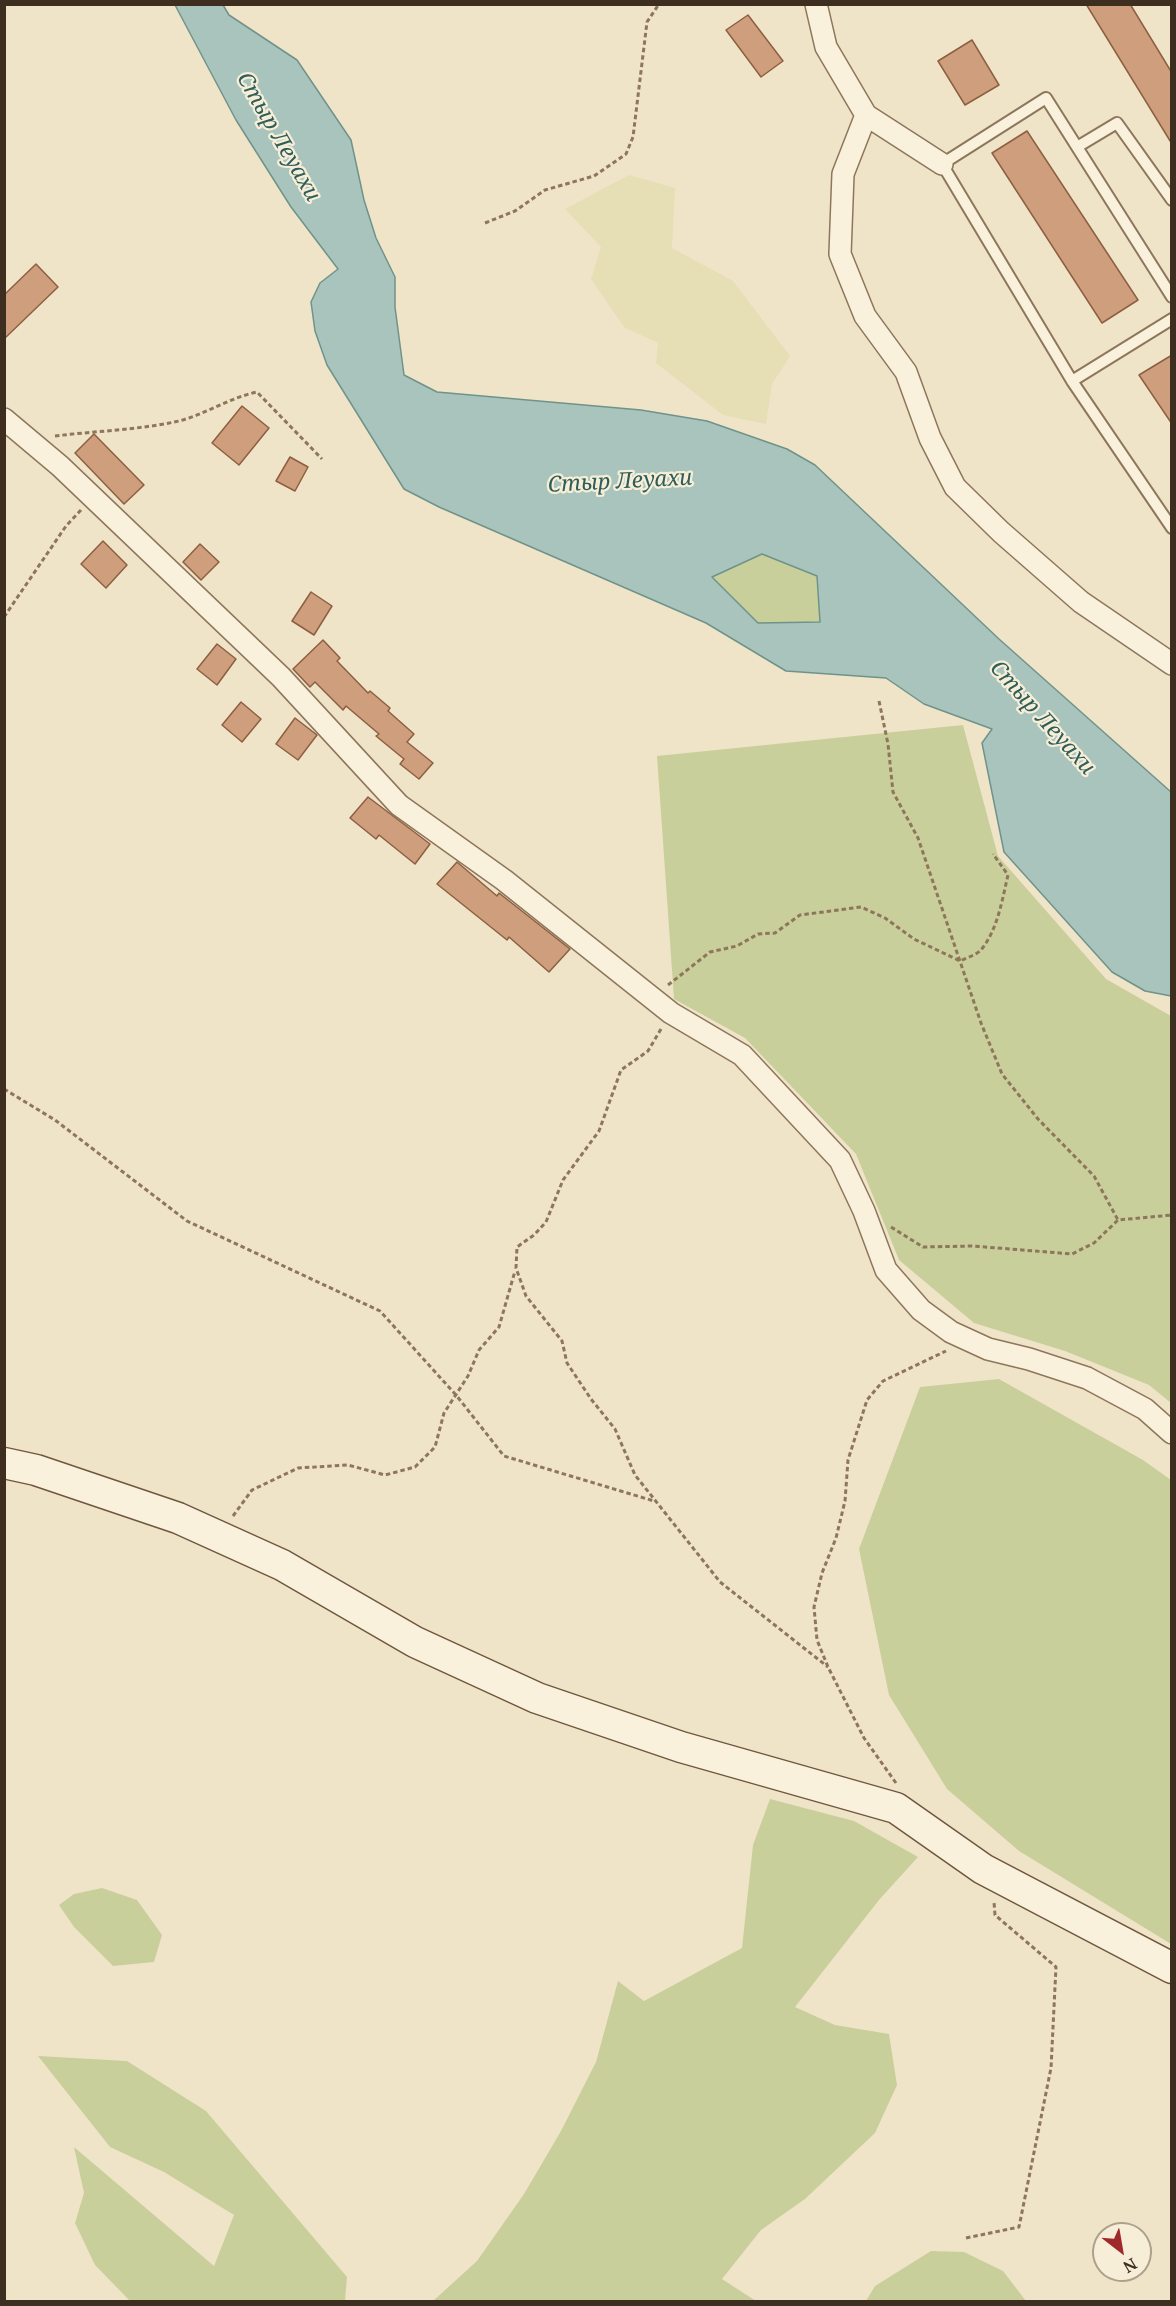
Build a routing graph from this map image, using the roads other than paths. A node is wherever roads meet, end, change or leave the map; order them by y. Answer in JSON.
{"nodes":[{"id":1,"x":816,"y":4,"type":"edge"},
{"id":2,"x":866,"y":115,"type":"junction"},
{"id":3,"x":1077,"y":147,"type":"junction"},
{"id":4,"x":942,"y":164,"type":"junction"},
{"id":5,"x":1172,"y":200,"type":"edge"},
{"id":6,"x":1172,"y":297,"type":"edge"},
{"id":7,"x":1172,"y":319,"type":"edge"},
{"id":8,"x":1072,"y":381,"type":"junction"},
{"id":9,"x":4,"y":419,"type":"edge"},
{"id":10,"x":1172,"y":528,"type":"edge"},
{"id":11,"x":1172,"y":664,"type":"edge"},
{"id":12,"x":1172,"y":1433,"type":"edge"},
{"id":13,"x":4,"y":1463,"type":"edge"},
{"id":14,"x":1172,"y":1968,"type":"edge"}],
"edges":[{"from":1,"to":2,"type":"street"},
{"from":2,"to":4,"type":"street"},
{"from":2,"to":11,"type":"street"},
{"from":3,"to":4,"type":"lane"},
{"from":3,"to":5,"type":"lane"},
{"from":3,"to":6,"type":"lane"},
{"from":4,"to":8,"type":"lane"},
{"from":7,"to":8,"type":"lane"},
{"from":8,"to":10,"type":"lane"},
{"from":9,"to":12,"type":"street"},
{"from":13,"to":14,"type":"main road"}]}
